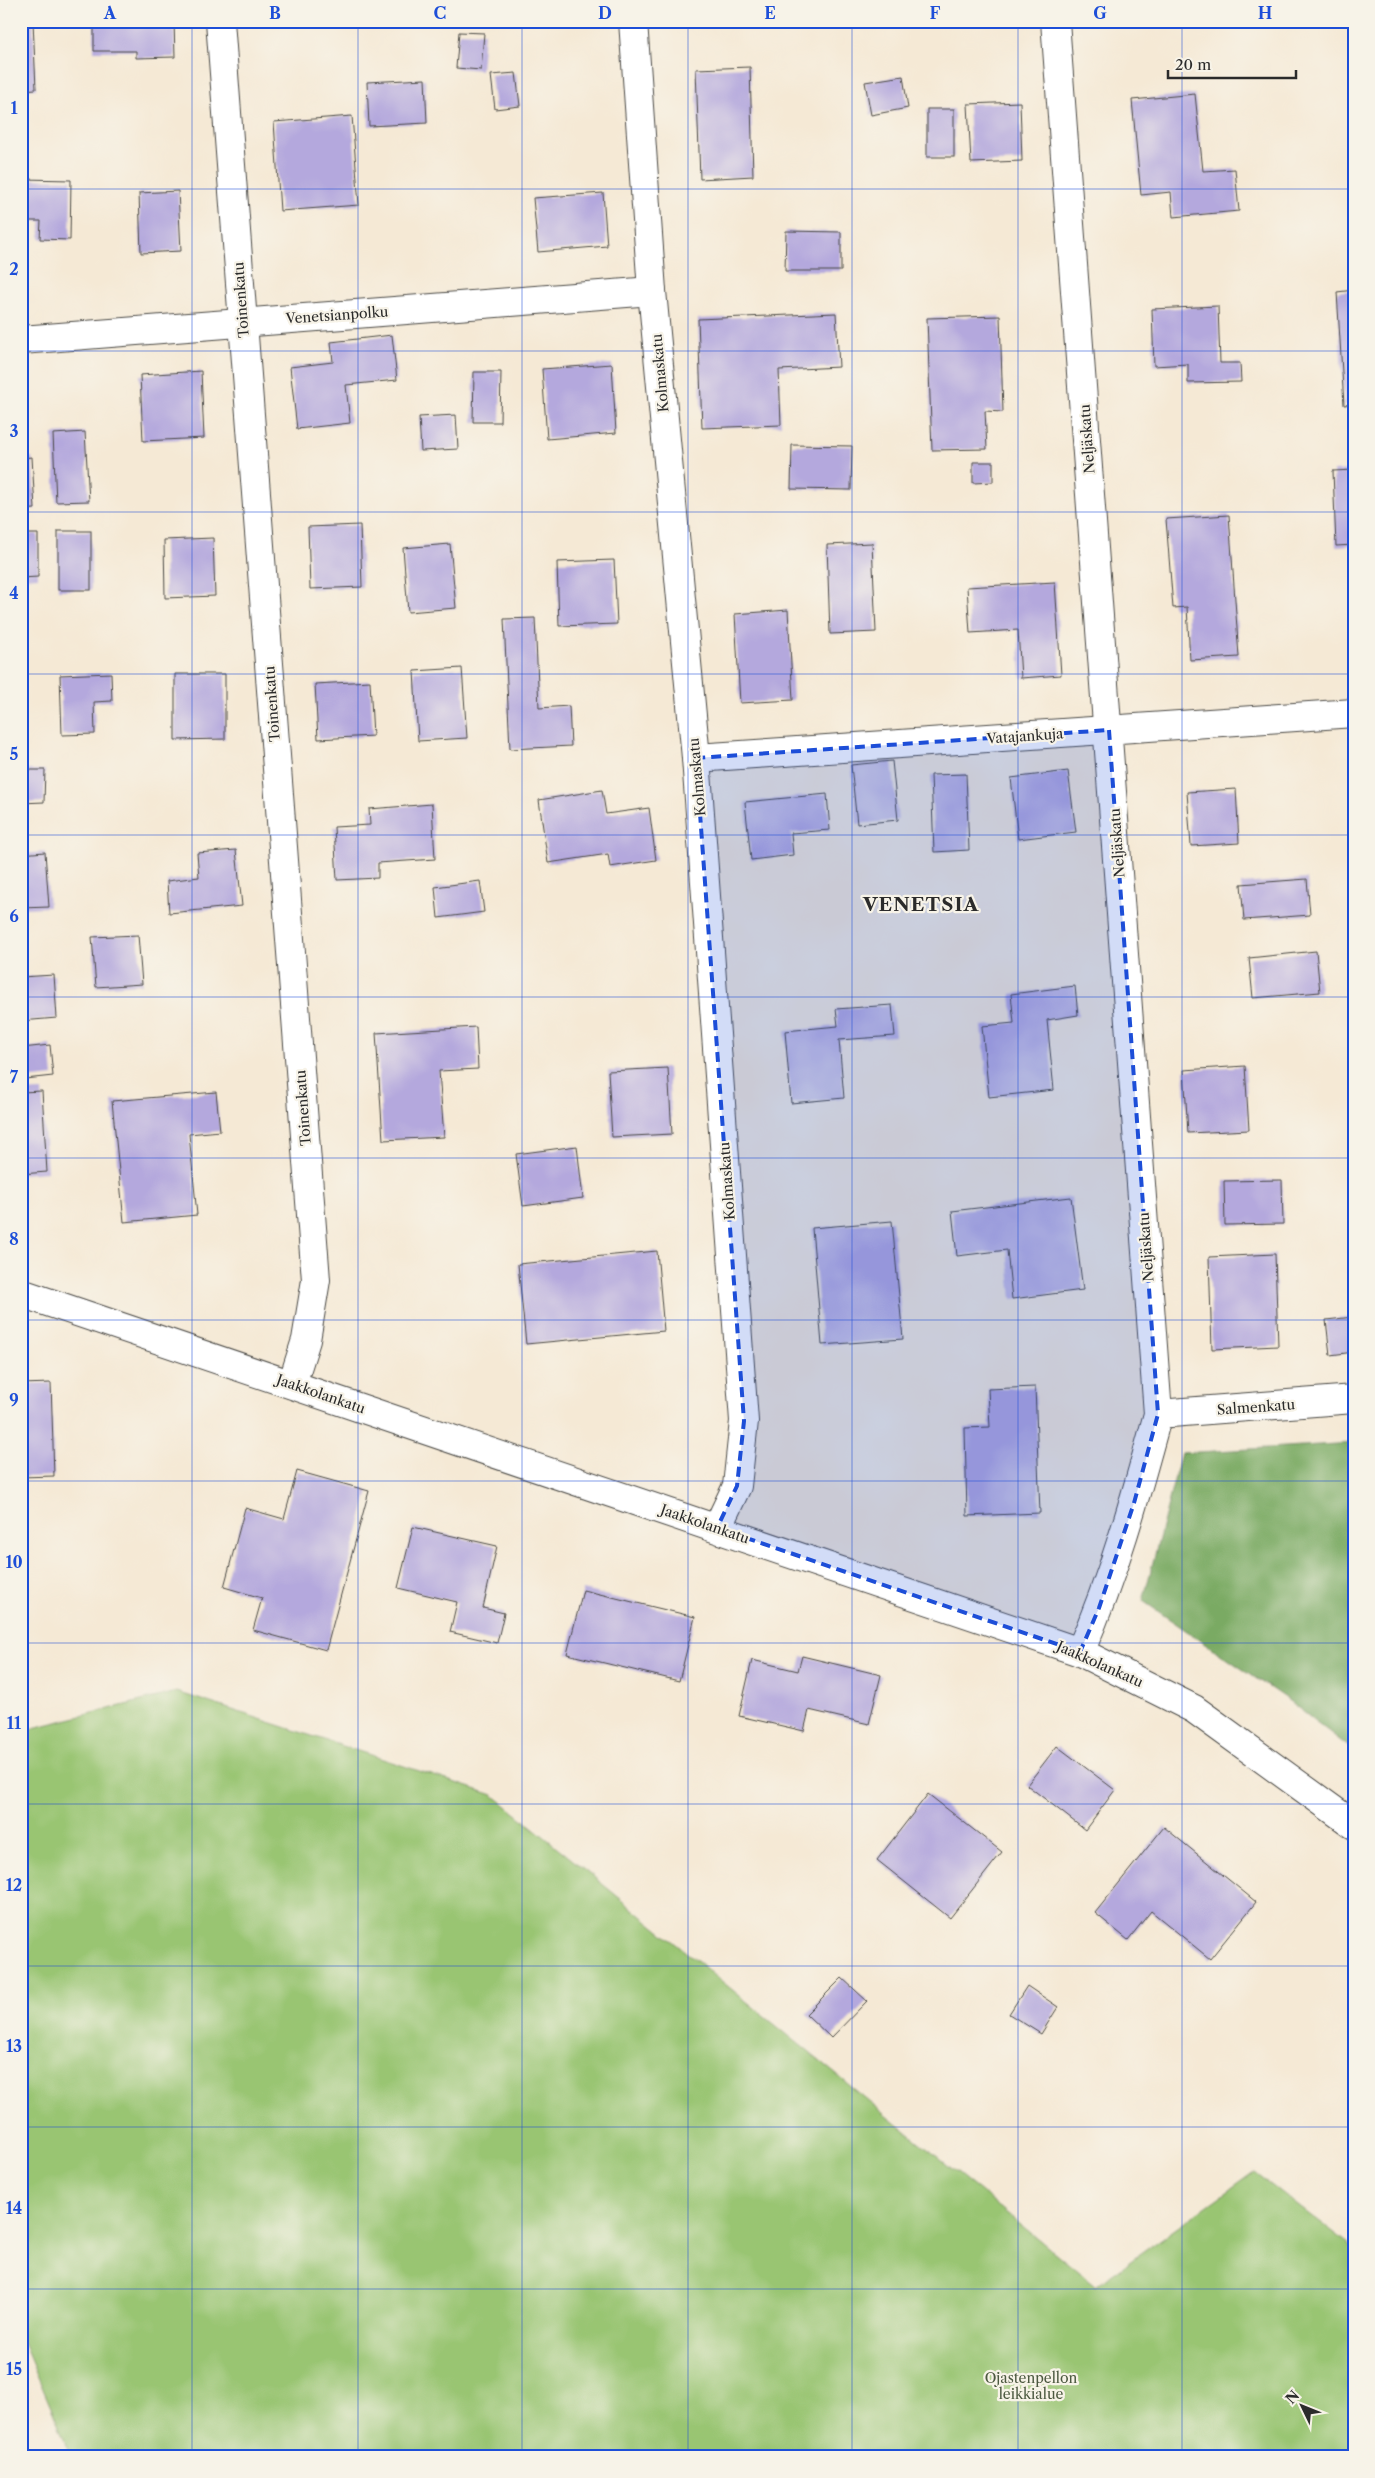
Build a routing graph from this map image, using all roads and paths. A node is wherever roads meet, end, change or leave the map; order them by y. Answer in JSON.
{"nodes":[{"id":1,"x":220,"y":21,"type":"edge"},
{"id":2,"x":633,"y":21,"type":"edge"},
{"id":3,"x":1055,"y":21,"type":"edge"},
{"id":4,"x":652,"y":291,"type":"junction"},
{"id":5,"x":243,"y":323,"type":"junction"},
{"id":6,"x":21,"y":340,"type":"edge"},
{"id":7,"x":1354,"y":713,"type":"edge"},
{"id":8,"x":1109,"y":730,"type":"junction"},
{"id":9,"x":696,"y":758,"type":"junction"},
{"id":10,"x":21,"y":1293,"type":"edge"},
{"id":11,"x":292,"y":1384,"type":"junction"},
{"id":12,"x":1354,"y":1399,"type":"edge"},
{"id":13,"x":1158,"y":1414,"type":"junction"},
{"id":14,"x":717,"y":1528,"type":"junction"},
{"id":15,"x":1080,"y":1652,"type":"junction"},
{"id":16,"x":1354,"y":1825,"type":"edge"}],
"edges":[{"from":1,"to":5,"type":"street","name":"Toinenkatu"},
{"from":2,"to":4,"type":"street","name":"Kolmaskatu"},
{"from":3,"to":8,"type":"street","name":"Neljäskatu"},
{"from":4,"to":5,"type":"street","name":"Venetsianpolku"},
{"from":4,"to":9,"type":"street","name":"Kolmaskatu"},
{"from":5,"to":6,"type":"street","name":"Venetsianpolku"},
{"from":5,"to":11,"type":"street","name":"Toinenkatu"},
{"from":7,"to":8,"type":"street","name":"Vatajankuja"},
{"from":8,"to":9,"type":"street","name":"Vatajankuja"},
{"from":8,"to":13,"type":"street","name":"Neljäskatu"},
{"from":9,"to":14,"type":"street","name":"Kolmaskatu"},
{"from":10,"to":11,"type":"street","name":"Jaakkolankatu"},
{"from":11,"to":14,"type":"street","name":"Jaakkolankatu"},
{"from":12,"to":13,"type":"street","name":"Salmenkatu"},
{"from":13,"to":15,"type":"street","name":"Neljäskatu"},
{"from":14,"to":15,"type":"street","name":"Jaakkolankatu"},
{"from":15,"to":16,"type":"street","name":"Jaakkolankatu"}]}
